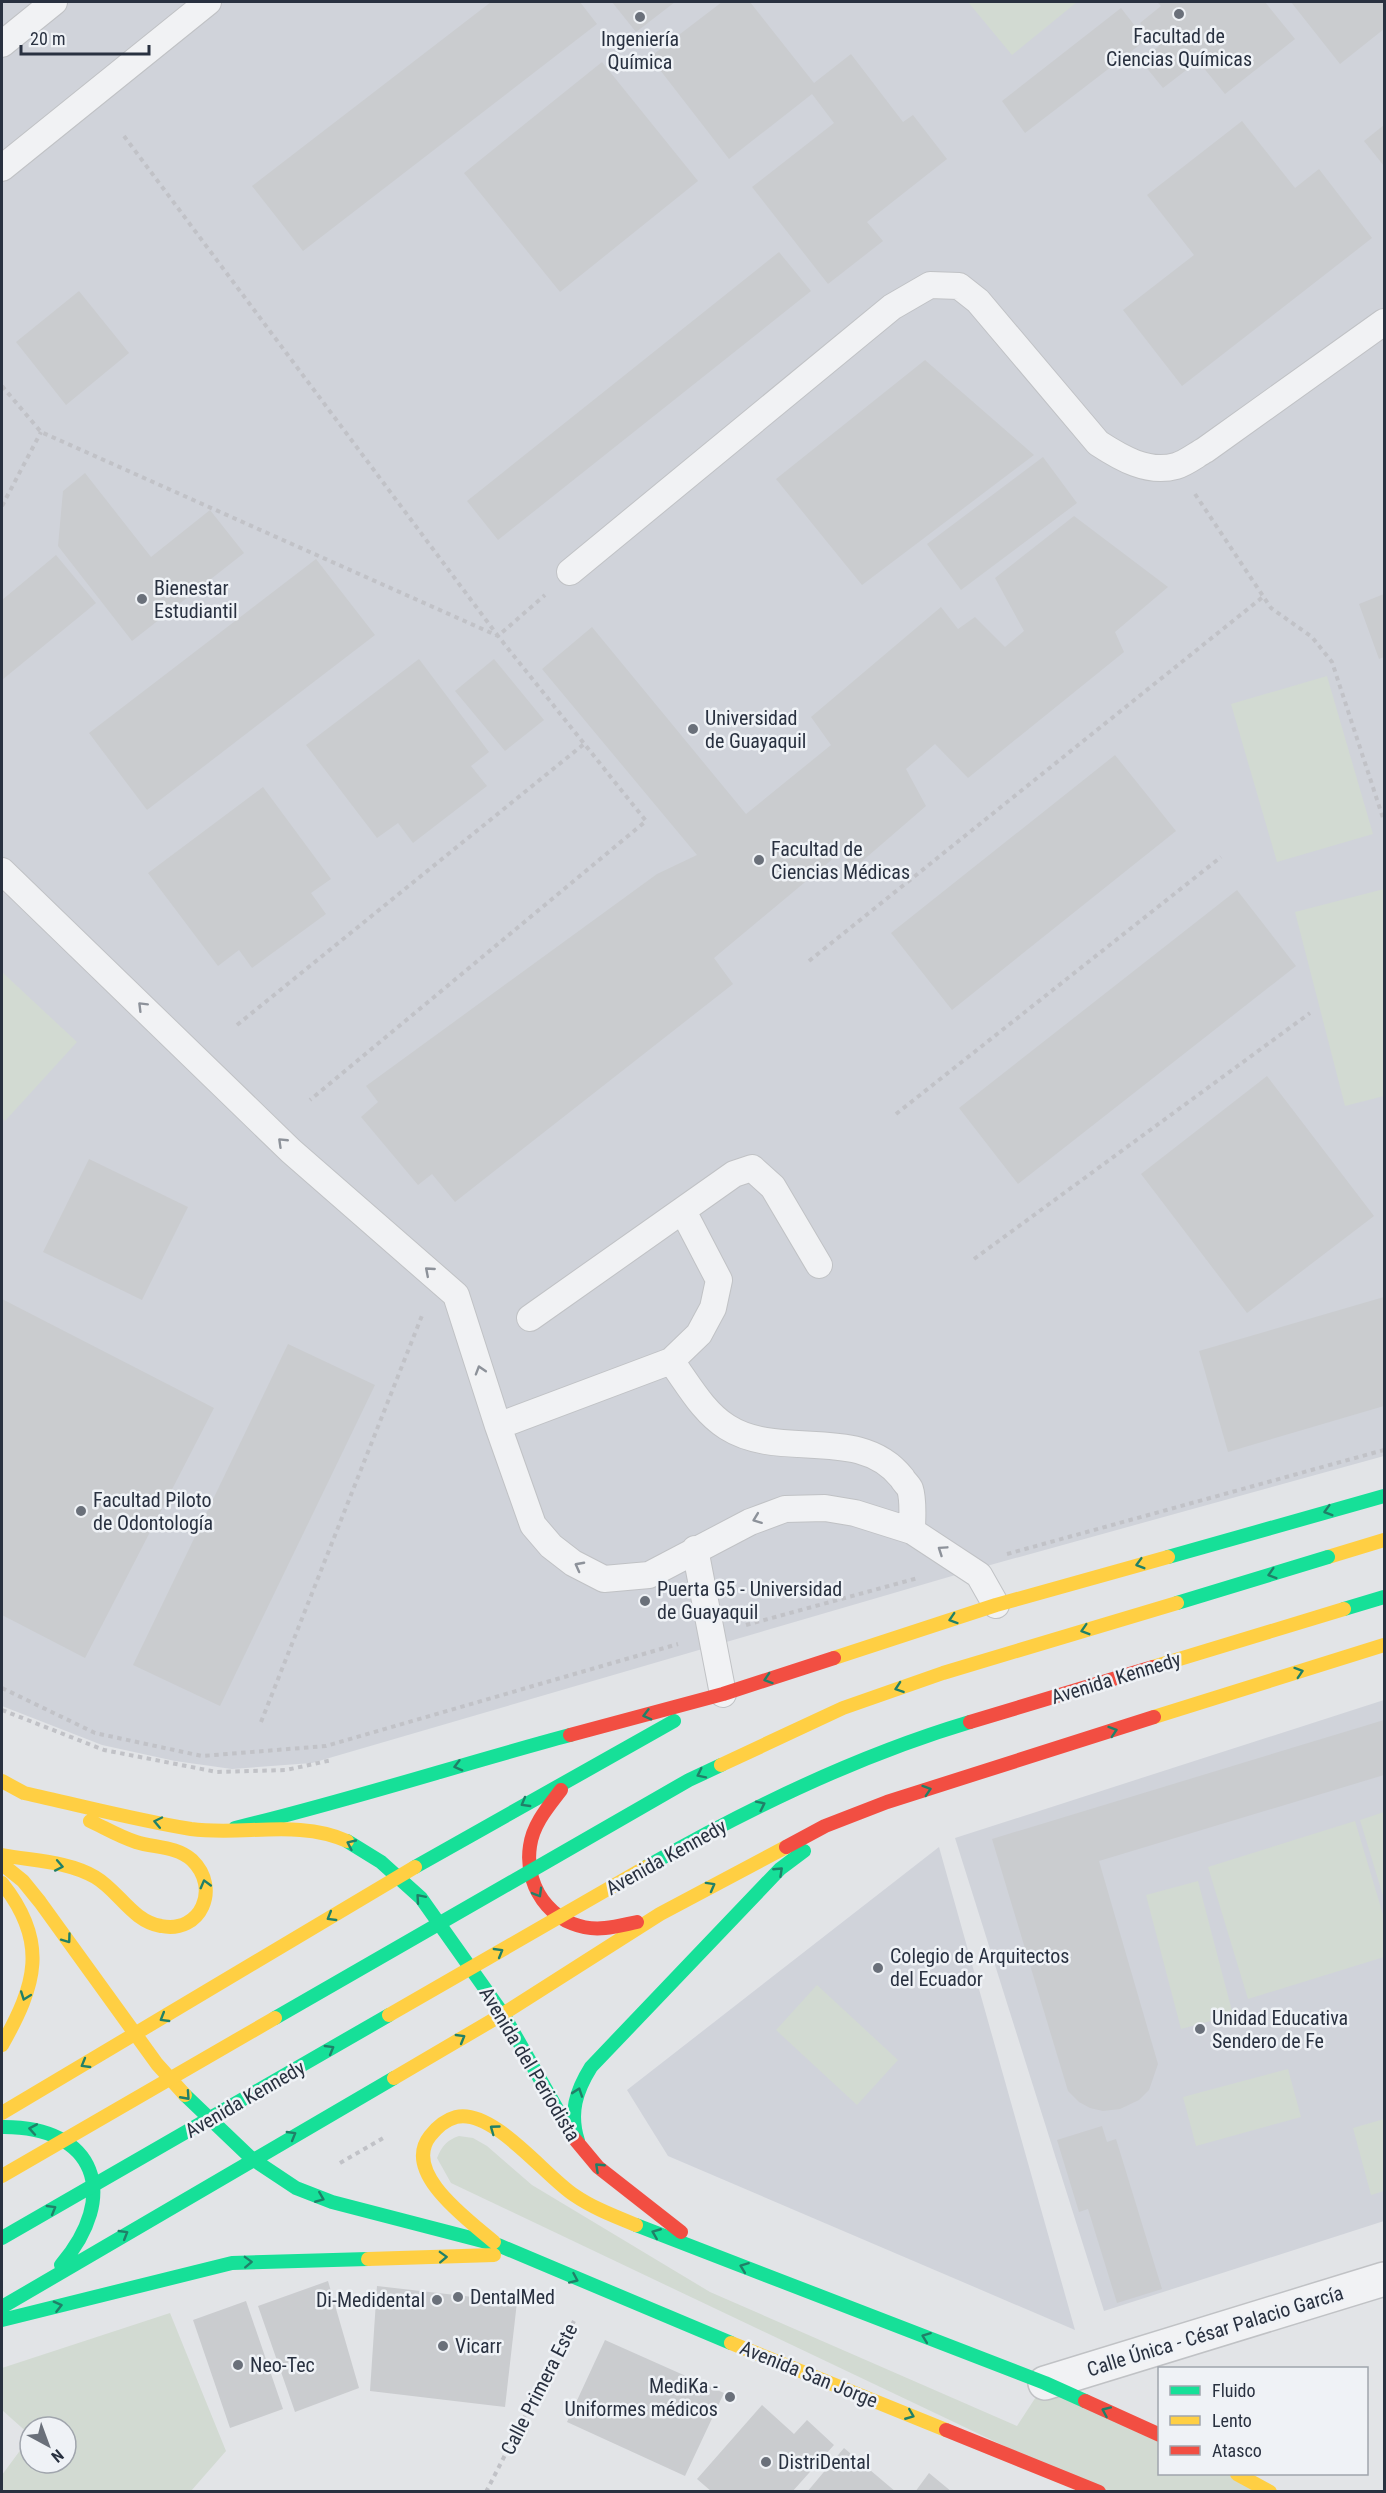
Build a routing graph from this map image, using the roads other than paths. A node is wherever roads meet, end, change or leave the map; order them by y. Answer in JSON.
{"nodes":[{"id":1,"x":54,"y":2,"type":"edge"},
{"id":2,"x":208,"y":2,"type":"edge"},
{"id":3,"x":2,"y":44,"type":"edge"},
{"id":4,"x":2,"y":168,"type":"edge"},
{"id":5,"x":1384,"y":322,"type":"edge"},
{"id":6,"x":570,"y":572,"type":"road end"},
{"id":7,"x":2,"y":871,"type":"edge"},
{"id":8,"x":683,"y":1211,"type":"junction"},
{"id":9,"x":819,"y":1265,"type":"dead end"},
{"id":10,"x":530,"y":1318,"type":"dead end"},
{"id":11,"x":671,"y":1361,"type":"junction"},
{"id":12,"x":498,"y":1425,"type":"junction"},
{"id":13,"x":1384,"y":1496,"type":"edge"},
{"id":14,"x":912,"y":1530,"type":"junction"},
{"id":15,"x":1384,"y":1540,"type":"edge"},
{"id":16,"x":695,"y":1549,"type":"junction"},
{"id":17,"x":1384,"y":1597,"type":"edge"},
{"id":18,"x":996,"y":1605,"type":"junction"},
{"id":19,"x":1384,"y":1645,"type":"edge"},
{"id":20,"x":723,"y":1694,"type":"junction"},
{"id":21,"x":579,"y":1772,"type":"junction"},
{"id":22,"x":2,"y":1781,"type":"edge"},
{"id":23,"x":24,"y":1793,"type":"junction"},
{"id":24,"x":887,"y":1802,"type":"junction"},
{"id":25,"x":236,"y":1828,"type":"junction"},
{"id":26,"x":2,"y":1855,"type":"edge"},
{"id":27,"x":2,"y":1864,"type":"edge"},
{"id":28,"x":399,"y":1876,"type":"junction"},
{"id":29,"x":2,"y":1883,"type":"edge"},
{"id":30,"x":660,"y":1914,"type":"junction"},
{"id":31,"x":503,"y":2014,"type":"junction"},
{"id":32,"x":136,"y":2035,"type":"junction"},
{"id":33,"x":2,"y":2045,"type":"edge"},
{"id":34,"x":2,"y":2113,"type":"edge"},
{"id":35,"x":2,"y":2127,"type":"edge"},
{"id":36,"x":581,"y":2148,"type":"junction"},
{"id":37,"x":252,"y":2158,"type":"junction"},
{"id":38,"x":2,"y":2175,"type":"edge"},
{"id":39,"x":2,"y":2238,"type":"edge"},
{"id":40,"x":498,"y":2245,"type":"junction"},
{"id":41,"x":520,"y":2255,"type":"junction"},
{"id":42,"x":711,"y":2255,"type":"junction"},
{"id":43,"x":1384,"y":2279,"type":"edge"},
{"id":44,"x":43,"y":2283,"type":"junction"},
{"id":45,"x":2,"y":2307,"type":"edge"},
{"id":46,"x":2,"y":2320,"type":"edge"},
{"id":47,"x":1045,"y":2383,"type":"junction"},
{"id":48,"x":1158,"y":2434,"type":"edge"},
{"id":49,"x":1239,"y":2475,"type":"edge"},
{"id":50,"x":1097,"y":2491,"type":"edge"},
{"id":51,"x":1270,"y":2492,"type":"edge"}],
"edges":[{"from":1,"to":3,"type":"lane"},
{"from":2,"to":4,"type":"lane"},
{"from":5,"to":6,"type":"lane"},
{"from":12,"to":7,"type":"lane","one_way":true},
{"from":8,"to":9,"type":"lane"},
{"from":8,"to":10,"type":"lane"},
{"from":8,"to":11,"type":"lane"},
{"from":11,"to":12,"type":"lane"},
{"from":11,"to":14,"type":"lane"},
{"from":16,"to":12,"type":"lane","one_way":true},
{"from":13,"to":18,"type":"main road","one_way":true},
{"from":14,"to":16,"type":"lane","one_way":true},
{"from":18,"to":14,"type":"lane","one_way":true},
{"from":15,"to":38,"type":"main road","one_way":true,"bridge":true},
{"from":16,"to":20,"type":"lane"},
{"from":39,"to":17,"type":"main road","name":"Avenida Kennedy","one_way":true,"bridge":true},
{"from":18,"to":20,"type":"main road","one_way":true},
{"from":24,"to":19,"type":"main road","one_way":true},
{"from":20,"to":21,"type":"main road"},
{"from":20,"to":25,"type":"main road","one_way":true},
{"from":21,"to":28,"type":"main road","one_way":true},
{"from":21,"to":30,"type":"main road","one_way":true},
{"from":22,"to":23,"type":"main road"},
{"from":25,"to":23,"type":"main road","one_way":true},
{"from":26,"to":23,"type":"main road","one_way":true},
{"from":30,"to":24,"type":"main road","one_way":true},
{"from":36,"to":24,"type":"main road","one_way":true},
{"from":28,"to":25,"type":"main road","name":"Avenida del Periodista","one_way":true},
{"from":27,"to":32,"type":"main road","one_way":true},
{"from":31,"to":28,"type":"main road","name":"Avenida del Periodista","one_way":true},
{"from":28,"to":32,"type":"main road","one_way":true},
{"from":29,"to":33,"type":"main road","one_way":true},
{"from":30,"to":31,"type":"main road"},
{"from":31,"to":36,"type":"main road","name":"Avenida del Periodista"},
{"from":37,"to":31,"type":"main road","one_way":true},
{"from":32,"to":34,"type":"main road","one_way":true},
{"from":32,"to":37,"type":"main road","one_way":true},
{"from":44,"to":35,"type":"main road","one_way":true},
{"from":42,"to":36,"type":"main road","name":"Avenida del Periodista","one_way":true},
{"from":37,"to":40,"type":"main road","one_way":true},
{"from":44,"to":37,"type":"main road","one_way":true},
{"from":40,"to":41,"type":"main road"},
{"from":42,"to":40,"type":"main road","one_way":true},
{"from":46,"to":41,"type":"main road","one_way":true},
{"from":41,"to":50,"type":"main road","name":"Avenida San Jorge","one_way":true},
{"from":47,"to":42,"type":"main road","one_way":true},
{"from":43,"to":47,"type":"street","name":"Calle Única - César Palacio García"},
{"from":44,"to":45,"type":"main road"},
{"from":48,"to":47,"type":"main road","one_way":true},
{"from":49,"to":51,"type":"main road"}]}
